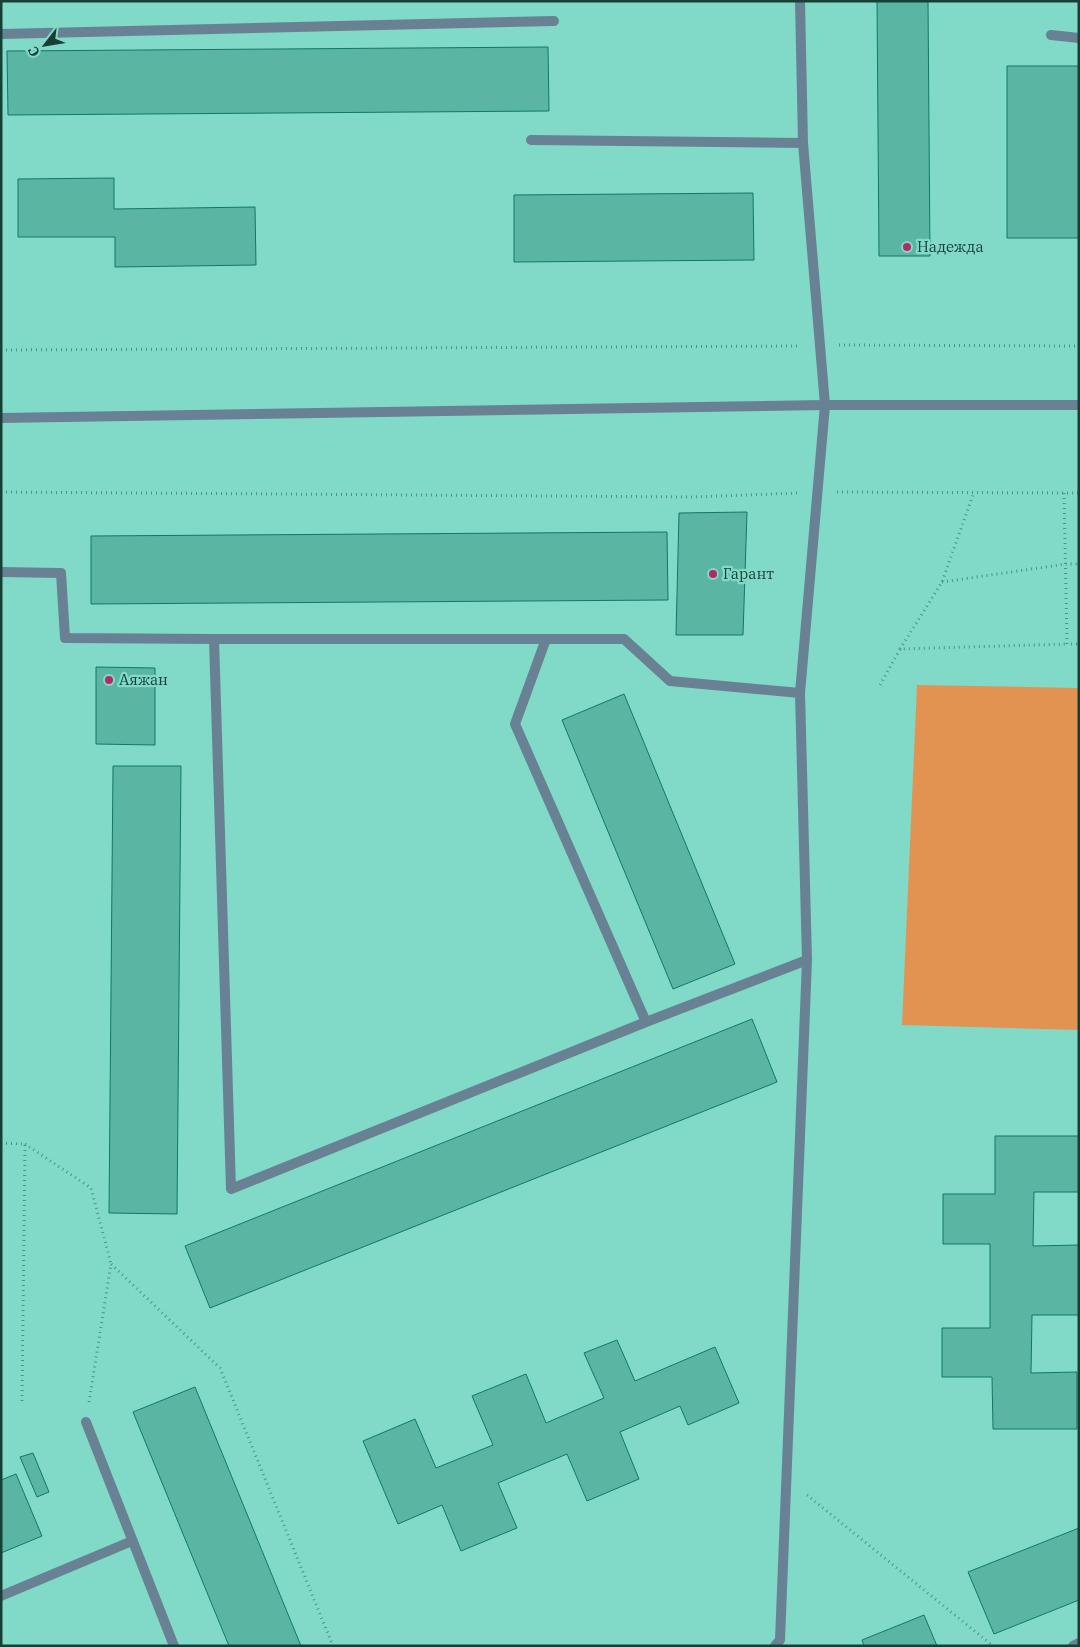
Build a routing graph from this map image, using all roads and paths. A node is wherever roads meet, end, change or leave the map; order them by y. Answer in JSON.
{"nodes":[{"id":1,"x":800,"y":1,"type":"edge"},
{"id":2,"x":554,"y":21,"type":"dead end"},
{"id":3,"x":1,"y":34,"type":"edge"},
{"id":4,"x":1051,"y":35,"type":"dead end"},
{"id":5,"x":1079,"y":38,"type":"edge"},
{"id":6,"x":531,"y":140,"type":"dead end"},
{"id":7,"x":803,"y":143,"type":"junction"},
{"id":8,"x":820,"y":346,"type":"junction"},
{"id":9,"x":1079,"y":346,"type":"edge"},
{"id":10,"x":1,"y":350,"type":"edge"},
{"id":11,"x":825,"y":405,"type":"junction"},
{"id":12,"x":1079,"y":405,"type":"edge"},
{"id":13,"x":1,"y":418,"type":"edge"},
{"id":14,"x":1,"y":492,"type":"edge"},
{"id":15,"x":974,"y":492,"type":"junction"},
{"id":16,"x":1064,"y":492,"type":"junction"},
{"id":17,"x":1079,"y":492,"type":"edge"},
{"id":18,"x":817,"y":493,"type":"junction"},
{"id":19,"x":1066,"y":564,"type":"junction"},
{"id":20,"x":1079,"y":564,"type":"edge"},
{"id":21,"x":1,"y":572,"type":"edge"},
{"id":22,"x":942,"y":582,"type":"junction"},
{"id":23,"x":214,"y":639,"type":"junction"},
{"id":24,"x":546,"y":640,"type":"junction"},
{"id":25,"x":1067,"y":644,"type":"junction"},
{"id":26,"x":1079,"y":644,"type":"edge"},
{"id":27,"x":900,"y":649,"type":"junction"},
{"id":28,"x":880,"y":685,"type":"dead end"},
{"id":29,"x":800,"y":693,"type":"junction"},
{"id":30,"x":807,"y":960,"type":"junction"},
{"id":31,"x":646,"y":1022,"type":"junction"},
{"id":32,"x":1,"y":1144,"type":"edge"},
{"id":33,"x":25,"y":1144,"type":"junction"},
{"id":34,"x":111,"y":1264,"type":"junction"},
{"id":35,"x":22,"y":1401,"type":"dead end"},
{"id":36,"x":86,"y":1422,"type":"joint"},
{"id":37,"x":786,"y":1478,"type":"junction"},
{"id":38,"x":132,"y":1541,"type":"junction"},
{"id":39,"x":1,"y":1596,"type":"edge"},
{"id":40,"x":1079,"y":1644,"type":"edge"},
{"id":41,"x":174,"y":1646,"type":"edge"},
{"id":42,"x":333,"y":1646,"type":"edge"},
{"id":43,"x":775,"y":1646,"type":"edge"},
{"id":44,"x":993,"y":1646,"type":"edge"},
{"id":45,"x":1073,"y":1646,"type":"edge"}],
"edges":[{"from":1,"to":7,"type":"street"},
{"from":2,"to":3,"type":"street"},
{"from":4,"to":5,"type":"street"},
{"from":6,"to":7,"type":"street"},
{"from":7,"to":8,"type":"street"},
{"from":8,"to":9,"type":"path"},
{"from":8,"to":10,"type":"path"},
{"from":8,"to":11,"type":"street"},
{"from":11,"to":12,"type":"street"},
{"from":11,"to":13,"type":"street"},
{"from":11,"to":18,"type":"street"},
{"from":14,"to":18,"type":"path"},
{"from":15,"to":16,"type":"path"},
{"from":15,"to":18,"type":"path"},
{"from":15,"to":22,"type":"path"},
{"from":16,"to":17,"type":"path"},
{"from":16,"to":19,"type":"path"},
{"from":18,"to":29,"type":"street"},
{"from":19,"to":20,"type":"path"},
{"from":19,"to":22,"type":"path"},
{"from":19,"to":25,"type":"path"},
{"from":21,"to":23,"type":"street"},
{"from":22,"to":27,"type":"path"},
{"from":23,"to":24,"type":"street"},
{"from":23,"to":31,"type":"street"},
{"from":24,"to":29,"type":"street"},
{"from":24,"to":31,"type":"street"},
{"from":25,"to":26,"type":"path"},
{"from":25,"to":27,"type":"path"},
{"from":27,"to":28,"type":"path"},
{"from":29,"to":30,"type":"street"},
{"from":30,"to":31,"type":"street"},
{"from":30,"to":37,"type":"street"},
{"from":32,"to":33,"type":"path"},
{"from":33,"to":34,"type":"path"},
{"from":33,"to":35,"type":"path"},
{"from":34,"to":36,"type":"path"},
{"from":34,"to":42,"type":"path"},
{"from":36,"to":38,"type":"street"},
{"from":37,"to":43,"type":"street"},
{"from":37,"to":44,"type":"path"},
{"from":38,"to":39,"type":"street"},
{"from":38,"to":41,"type":"street"},
{"from":40,"to":45,"type":"street"}]}
